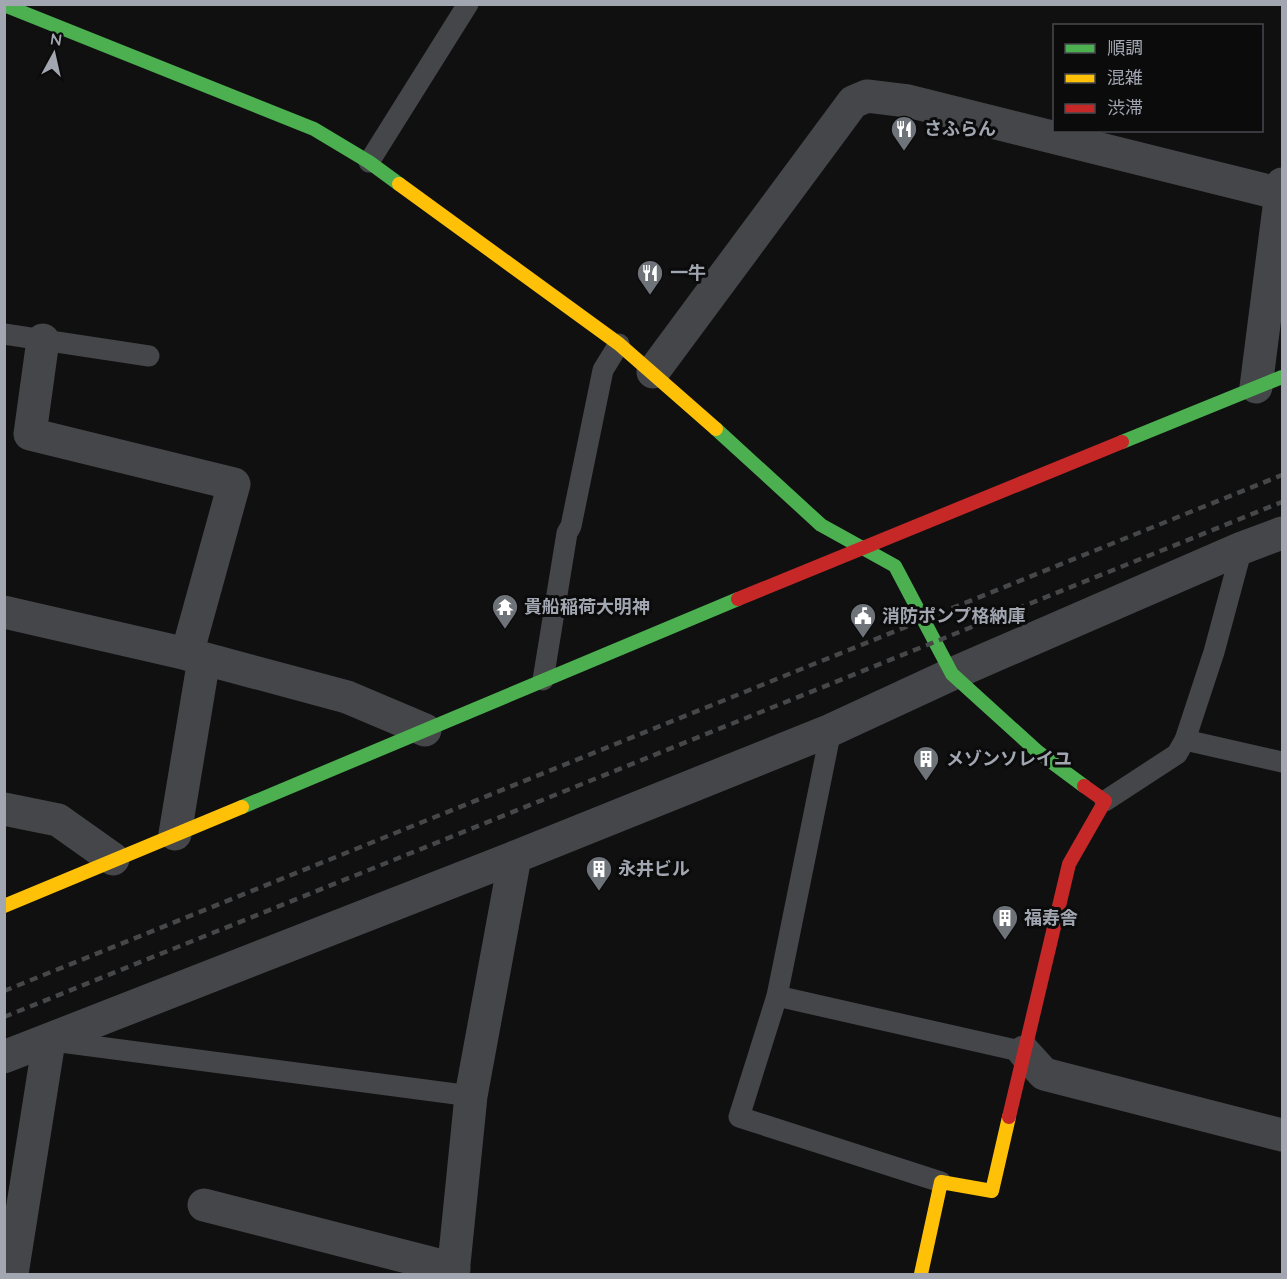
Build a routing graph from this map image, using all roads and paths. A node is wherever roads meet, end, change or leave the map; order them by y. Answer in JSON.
{"nodes":[{"id":1,"x":468,"y":4,"type":"edge"},
{"id":2,"x":4,"y":5,"type":"edge"},
{"id":3,"x":369,"y":162,"type":"junction"},
{"id":4,"x":1282,"y":189,"type":"edge"},
{"id":5,"x":4,"y":334,"type":"edge"},
{"id":6,"x":43,"y":340,"type":"junction"},
{"id":7,"x":620,"y":344,"type":"junction"},
{"id":8,"x":149,"y":356,"type":"dead end"},
{"id":9,"x":653,"y":372,"type":"junction"},
{"id":10,"x":1269,"y":382,"type":"edge"},
{"id":11,"x":1282,"y":532,"type":"edge"},
{"id":12,"x":860,"y":548,"type":"junction"},
{"id":13,"x":1242,"y":548,"type":"junction"},
{"id":14,"x":4,"y":612,"type":"edge"},
{"id":15,"x":196,"y":657,"type":"junction"},
{"id":16,"x":952,"y":674,"type":"junction"},
{"id":17,"x":543,"y":680,"type":"junction"},
{"id":18,"x":425,"y":730,"type":"junction"},
{"id":19,"x":831,"y":730,"type":"junction"},
{"id":20,"x":1185,"y":740,"type":"junction"},
{"id":21,"x":1282,"y":762,"type":"edge"},
{"id":22,"x":1106,"y":801,"type":"junction"},
{"id":23,"x":4,"y":809,"type":"edge"},
{"id":24,"x":175,"y":834,"type":"junction"},
{"id":25,"x":515,"y":857,"type":"junction"},
{"id":26,"x":113,"y":859,"type":"junction"},
{"id":27,"x":4,"y":906,"type":"edge"},
{"id":28,"x":777,"y":996,"type":"junction"},
{"id":29,"x":49,"y":1041,"type":"junction"},
{"id":30,"x":1024,"y":1052,"type":"junction"},
{"id":31,"x":4,"y":1057,"type":"edge"},
{"id":32,"x":471,"y":1096,"type":"junction"},
{"id":33,"x":1282,"y":1135,"type":"edge"},
{"id":34,"x":941,"y":1182,"type":"junction"},
{"id":35,"x":204,"y":1205,"type":"dead end"},
{"id":36,"x":453,"y":1272,"type":"edge"},
{"id":37,"x":12,"y":1275,"type":"edge"},
{"id":38,"x":921,"y":1275,"type":"edge"}],
"edges":[{"from":1,"to":3,"type":"lane"},
{"from":2,"to":3,"type":"street"},
{"from":3,"to":7,"type":"street"},
{"from":4,"to":9,"type":"street"},
{"from":4,"to":10,"type":"street"},
{"from":5,"to":6,"type":"lane"},
{"from":6,"to":8,"type":"lane"},
{"from":6,"to":15,"type":"street"},
{"from":7,"to":9,"type":"street"},
{"from":7,"to":17,"type":"lane"},
{"from":9,"to":12,"type":"street"},
{"from":10,"to":12,"type":"street"},
{"from":11,"to":13,"type":"street"},
{"from":12,"to":16,"type":"street"},
{"from":12,"to":17,"type":"street"},
{"from":13,"to":16,"type":"street"},
{"from":13,"to":20,"type":"lane"},
{"from":14,"to":15,"type":"street"},
{"from":15,"to":18,"type":"street"},
{"from":15,"to":24,"type":"street"},
{"from":16,"to":19,"type":"street"},
{"from":16,"to":22,"type":"street"},
{"from":17,"to":18,"type":"street"},
{"from":18,"to":24,"type":"street"},
{"from":19,"to":25,"type":"street"},
{"from":19,"to":28,"type":"lane"},
{"from":20,"to":21,"type":"lane"},
{"from":20,"to":22,"type":"lane"},
{"from":22,"to":30,"type":"street"},
{"from":23,"to":26,"type":"street"},
{"from":24,"to":26,"type":"street"},
{"from":25,"to":29,"type":"street"},
{"from":25,"to":32,"type":"street"},
{"from":26,"to":27,"type":"street"},
{"from":28,"to":30,"type":"lane"},
{"from":28,"to":34,"type":"lane"},
{"from":29,"to":31,"type":"street"},
{"from":29,"to":32,"type":"lane"},
{"from":29,"to":37,"type":"street"},
{"from":30,"to":33,"type":"street"},
{"from":30,"to":34,"type":"street"},
{"from":32,"to":36,"type":"street"},
{"from":34,"to":38,"type":"street"},
{"from":35,"to":36,"type":"street"}]}
